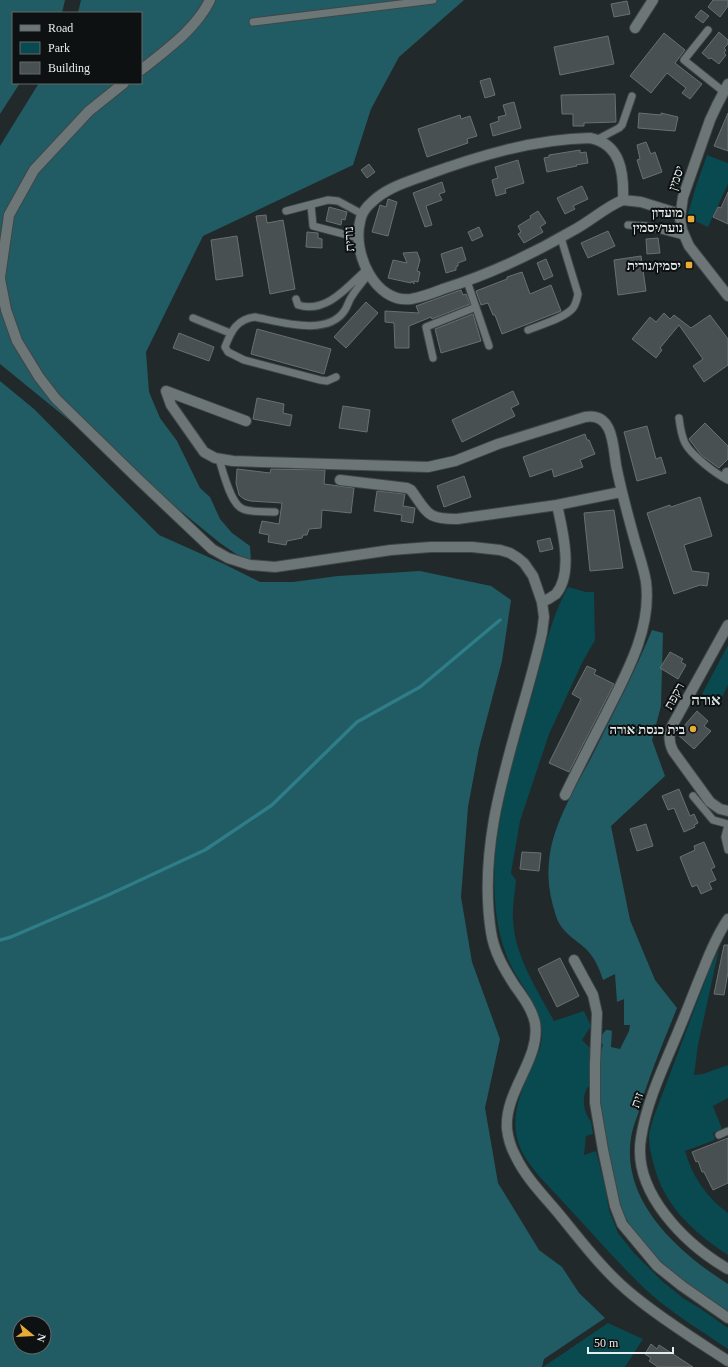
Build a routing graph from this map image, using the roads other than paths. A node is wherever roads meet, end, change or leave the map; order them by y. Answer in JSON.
{"nodes":[{"id":1,"x":210,"y":0,"type":"edge"},
{"id":2,"x":433,"y":0,"type":"edge"},
{"id":3,"x":653,"y":0,"type":"edge"},
{"id":4,"x":372,"y":4,"type":"edge"},
{"id":5,"x":253,"y":22,"type":"dead end"},
{"id":6,"x":635,"y":28,"type":"dead end"},
{"id":7,"x":708,"y":30,"type":"dead end"},
{"id":8,"x":142,"y":69,"type":"edge"},
{"id":9,"x":123,"y":84,"type":"edge"},
{"id":10,"x":726,"y":88,"type":"edge"},
{"id":11,"x":632,"y":96,"type":"dead end"},
{"id":12,"x":598,"y":139,"type":"junction"},
{"id":13,"x":623,"y":200,"type":"junction"},
{"id":14,"x":311,"y":205,"type":"junction"},
{"id":15,"x":286,"y":211,"type":"dead end"},
{"id":16,"x":362,"y":214,"type":"junction"},
{"id":17,"x":680,"y":214,"type":"junction"},
{"id":18,"x":628,"y":225,"type":"dead end"},
{"id":19,"x":684,"y":236,"type":"junction"},
{"id":20,"x":359,"y":238,"type":"junction"},
{"id":21,"x":561,"y":238,"type":"junction"},
{"id":22,"x":368,"y":271,"type":"junction"},
{"id":23,"x":0,"y":278,"type":"edge"},
{"id":24,"x":467,"y":281,"type":"junction"},
{"id":25,"x":728,"y":296,"type":"edge"},
{"id":26,"x":296,"y":299,"type":"dead end"},
{"id":27,"x":476,"y":308,"type":"junction"},
{"id":28,"x":193,"y":318,"type":"dead end"},
{"id":29,"x":528,"y":330,"type":"dead end"},
{"id":30,"x":230,"y":333,"type":"junction"},
{"id":31,"x":489,"y":346,"type":"dead end"},
{"id":32,"x":433,"y":358,"type":"dead end"},
{"id":33,"x":336,"y":377,"type":"dead end"},
{"id":34,"x":679,"y":418,"type":"dead end"},
{"id":35,"x":246,"y":421,"type":"dead end"},
{"id":36,"x":219,"y":459,"type":"junction"},
{"id":37,"x":728,"y":476,"type":"edge"},
{"id":38,"x":340,"y":480,"type":"dead end"},
{"id":39,"x":621,"y":492,"type":"junction"},
{"id":40,"x":557,"y":504,"type":"junction"},
{"id":41,"x":275,"y":512,"type":"dead end"},
{"id":42,"x":542,"y":602,"type":"junction"},
{"id":43,"x":728,"y":625,"type":"edge"},
{"id":44,"x":565,"y":795,"type":"dead end"},
{"id":45,"x":693,"y":796,"type":"dead end"},
{"id":46,"x":728,"y":811,"type":"edge"},
{"id":47,"x":728,"y":825,"type":"edge"},
{"id":48,"x":728,"y":850,"type":"edge"},
{"id":49,"x":728,"y":920,"type":"edge"},
{"id":50,"x":574,"y":960,"type":"dead end"},
{"id":51,"x":728,"y":1131,"type":"edge"},
{"id":52,"x":719,"y":1135,"type":"dead end"},
{"id":53,"x":728,"y":1269,"type":"edge"},
{"id":54,"x":728,"y":1318,"type":"edge"},
{"id":55,"x":728,"y":1362,"type":"edge"}],
"edges":[{"from":1,"to":8,"type":"street"},
{"from":2,"to":4,"type":"lane"},
{"from":3,"to":6,"type":"street"},
{"from":4,"to":5,"type":"lane"},
{"from":7,"to":10,"type":"lane"},
{"from":9,"to":23,"type":"street"},
{"from":10,"to":17,"type":"street","name":"יסמין"},
{"from":11,"to":12,"type":"lane"},
{"from":12,"to":13,"type":"street"},
{"from":12,"to":16,"type":"street","name":"נורית"},
{"from":13,"to":17,"type":"street"},
{"from":13,"to":21,"type":"street","name":"נורית"},
{"from":14,"to":15,"type":"lane"},
{"from":14,"to":16,"type":"lane"},
{"from":14,"to":20,"type":"lane"},
{"from":16,"to":20,"type":"street","name":"נורית"},
{"from":17,"to":19,"type":"street","name":"יסמין"},
{"from":18,"to":19,"type":"lane"},
{"from":19,"to":25,"type":"street","name":"יסמין"},
{"from":20,"to":22,"type":"street","name":"נורית"},
{"from":21,"to":24,"type":"street","name":"נורית"},
{"from":21,"to":29,"type":"lane"},
{"from":22,"to":24,"type":"street","name":"נורית"},
{"from":22,"to":26,"type":"lane"},
{"from":22,"to":30,"type":"lane"},
{"from":23,"to":42,"type":"street"},
{"from":24,"to":27,"type":"lane"},
{"from":27,"to":31,"type":"lane"},
{"from":27,"to":32,"type":"lane"},
{"from":28,"to":30,"type":"lane"},
{"from":30,"to":33,"type":"lane"},
{"from":34,"to":37,"type":"lane"},
{"from":35,"to":36,"type":"street"},
{"from":36,"to":39,"type":"street"},
{"from":36,"to":41,"type":"lane"},
{"from":38,"to":40,"type":"street"},
{"from":39,"to":40,"type":"street"},
{"from":39,"to":44,"type":"street"},
{"from":40,"to":42,"type":"street"},
{"from":42,"to":55,"type":"street"},
{"from":43,"to":46,"type":"street","name":"רקפת"},
{"from":45,"to":47,"type":"lane"},
{"from":47,"to":48,"type":"lane"},
{"from":49,"to":53,"type":"street","name":"זית"},
{"from":50,"to":54,"type":"street"},
{"from":51,"to":52,"type":"lane"}]}
